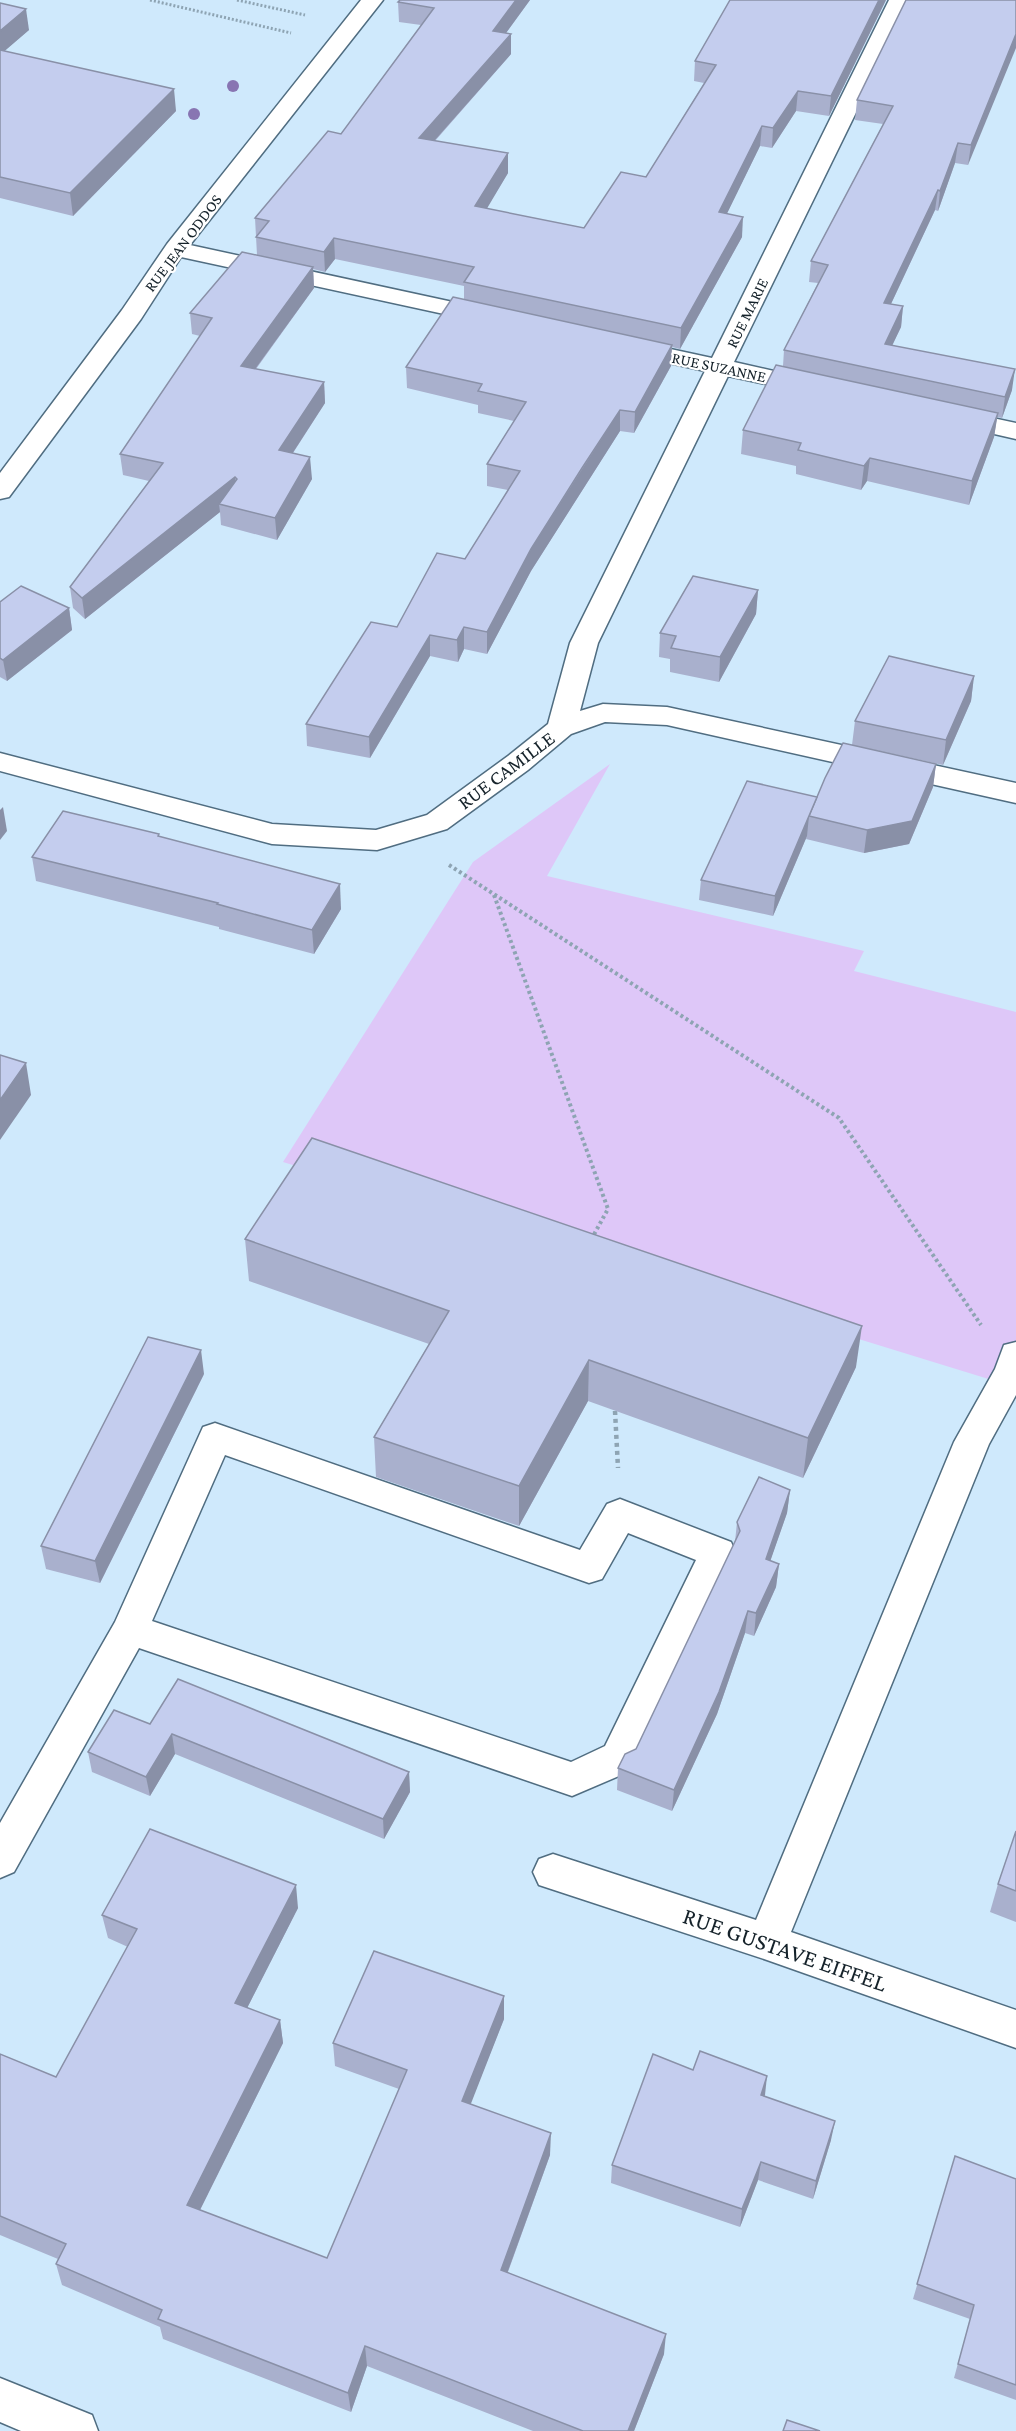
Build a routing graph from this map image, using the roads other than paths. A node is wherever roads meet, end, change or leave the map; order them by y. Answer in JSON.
{"nodes":[{"id":1,"x":372,"y":0,"type":"edge"},
{"id":2,"x":900,"y":0,"type":"edge"},
{"id":3,"x":176,"y":249,"type":"junction"},
{"id":4,"x":512,"y":322,"type":"edge"},
{"id":5,"x":605,"y":342,"type":"edge"},
{"id":6,"x":720,"y":367,"type":"junction"},
{"id":7,"x":836,"y":392,"type":"edge"},
{"id":8,"x":926,"y":411,"type":"edge"},
{"id":9,"x":1016,"y":431,"type":"edge"},
{"id":10,"x":0,"y":491,"type":"edge"},
{"id":11,"x":561,"y":728,"type":"junction"},
{"id":12,"x":0,"y":762,"type":"edge"},
{"id":13,"x":1016,"y":793,"type":"edge"},
{"id":14,"x":1014,"y":1363,"type":"edge"},
{"id":15,"x":130,"y":1629,"type":"junction"},
{"id":16,"x":0,"y":1860,"type":"edge"},
{"id":17,"x":553,"y":1872,"type":"dead end"},
{"id":18,"x":767,"y":1942,"type":"junction"},
{"id":19,"x":1016,"y":2029,"type":"edge"},
{"id":20,"x":0,"y":2400,"type":"edge"},
{"id":21,"x":76,"y":2431,"type":"edge"}],
"edges":[{"from":1,"to":3,"type":"street","name":"RUE JEAN ODDOS"},
{"from":2,"to":6,"type":"street","name":"RUE MARIE"},
{"from":3,"to":4,"type":"street"},
{"from":3,"to":10,"type":"street","name":"RUE JEAN ODDOS"},
{"from":5,"to":6,"type":"street","name":"RUE SUZANNE"},
{"from":6,"to":7,"type":"street","name":"RUE SUZANNE"},
{"from":6,"to":11,"type":"street","name":"RUE MARIE"},
{"from":8,"to":9,"type":"street"},
{"from":11,"to":12,"type":"street","name":"RUE CAMILLE"},
{"from":11,"to":13,"type":"street","name":"RUE CAMILLE"},
{"from":14,"to":18,"type":"street"},
{"from":15,"to":15,"type":"street"},
{"from":15,"to":16,"type":"street"},
{"from":17,"to":18,"type":"street","name":"RUE GUSTAVE EIFFEL"},
{"from":18,"to":19,"type":"street","name":"RUE GUSTAVE EIFFEL"},
{"from":20,"to":21,"type":"street"}]}
